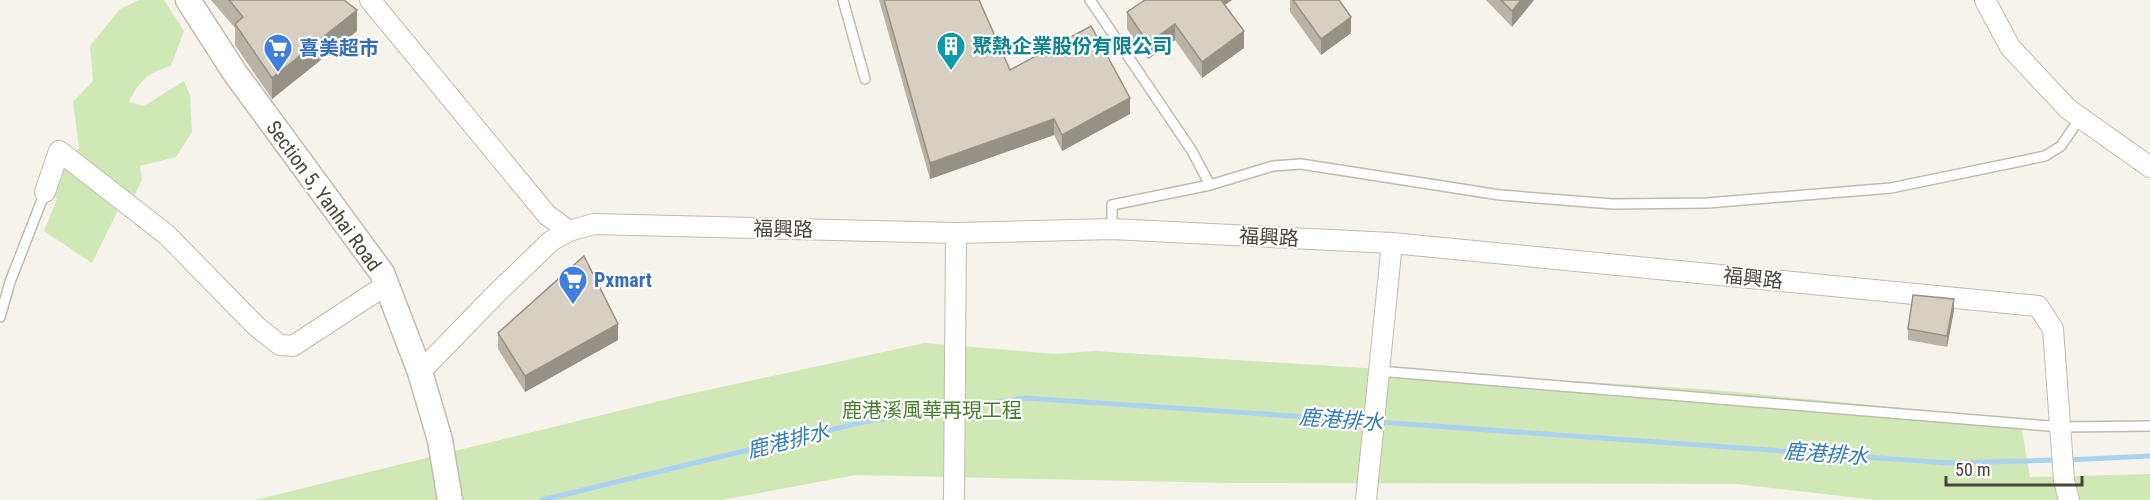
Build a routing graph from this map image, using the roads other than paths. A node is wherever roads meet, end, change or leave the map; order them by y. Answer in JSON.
{"nodes":[{"id":1,"x":188,"y":0,"type":"edge"},
{"id":2,"x":370,"y":0,"type":"edge"},
{"id":3,"x":843,"y":0,"type":"edge"},
{"id":4,"x":1090,"y":0,"type":"edge"},
{"id":5,"x":1986,"y":0,"type":"edge"},
{"id":6,"x":864,"y":79,"type":"dead end"},
{"id":7,"x":2080,"y":118,"type":"junction"},
{"id":8,"x":2150,"y":167,"type":"edge"},
{"id":9,"x":1210,"y":186,"type":"junction"},
{"id":10,"x":45,"y":192,"type":"joint"},
{"id":11,"x":1113,"y":229,"type":"junction"},
{"id":12,"x":569,"y":231,"type":"junction"},
{"id":13,"x":956,"y":233,"type":"junction"},
{"id":14,"x":1392,"y":243,"type":"junction"},
{"id":15,"x":386,"y":285,"type":"junction"},
{"id":16,"x":0,"y":317,"type":"edge"},
{"id":17,"x":1378,"y":371,"type":"junction"},
{"id":18,"x":420,"y":372,"type":"junction"},
{"id":19,"x":2150,"y":426,"type":"edge"},
{"id":20,"x":2061,"y":432,"type":"junction"},
{"id":21,"x":449,"y":488,"type":"edge"},
{"id":22,"x":954,"y":500,"type":"edge"},
{"id":23,"x":1366,"y":500,"type":"edge"},
{"id":24,"x":2069,"y":500,"type":"edge"}],
"edges":[{"from":1,"to":15,"type":"street","name":"Section 5, Yanhai Road"},
{"from":2,"to":12,"type":"street"},
{"from":3,"to":6,"type":"lane"},
{"from":4,"to":9,"type":"lane"},
{"from":5,"to":7,"type":"street"},
{"from":7,"to":8,"type":"street"},
{"from":7,"to":9,"type":"lane"},
{"from":9,"to":11,"type":"lane"},
{"from":10,"to":15,"type":"street"},
{"from":10,"to":16,"type":"lane"},
{"from":11,"to":13,"type":"street","name":"福興路"},
{"from":11,"to":14,"type":"street","name":"福興路"},
{"from":12,"to":13,"type":"street","name":"福興路"},
{"from":12,"to":18,"type":"street","name":"福興路"},
{"from":13,"to":22,"type":"street"},
{"from":14,"to":17,"type":"street"},
{"from":14,"to":20,"type":"street","name":"福興路"},
{"from":15,"to":18,"type":"street","name":"Section 5, Yanhai Road"},
{"from":17,"to":20,"type":"lane"},
{"from":17,"to":23,"type":"street"},
{"from":18,"to":21,"type":"street","name":"Section 5, Yanhai Road"},
{"from":19,"to":20,"type":"lane"},
{"from":20,"to":24,"type":"street"}]}
